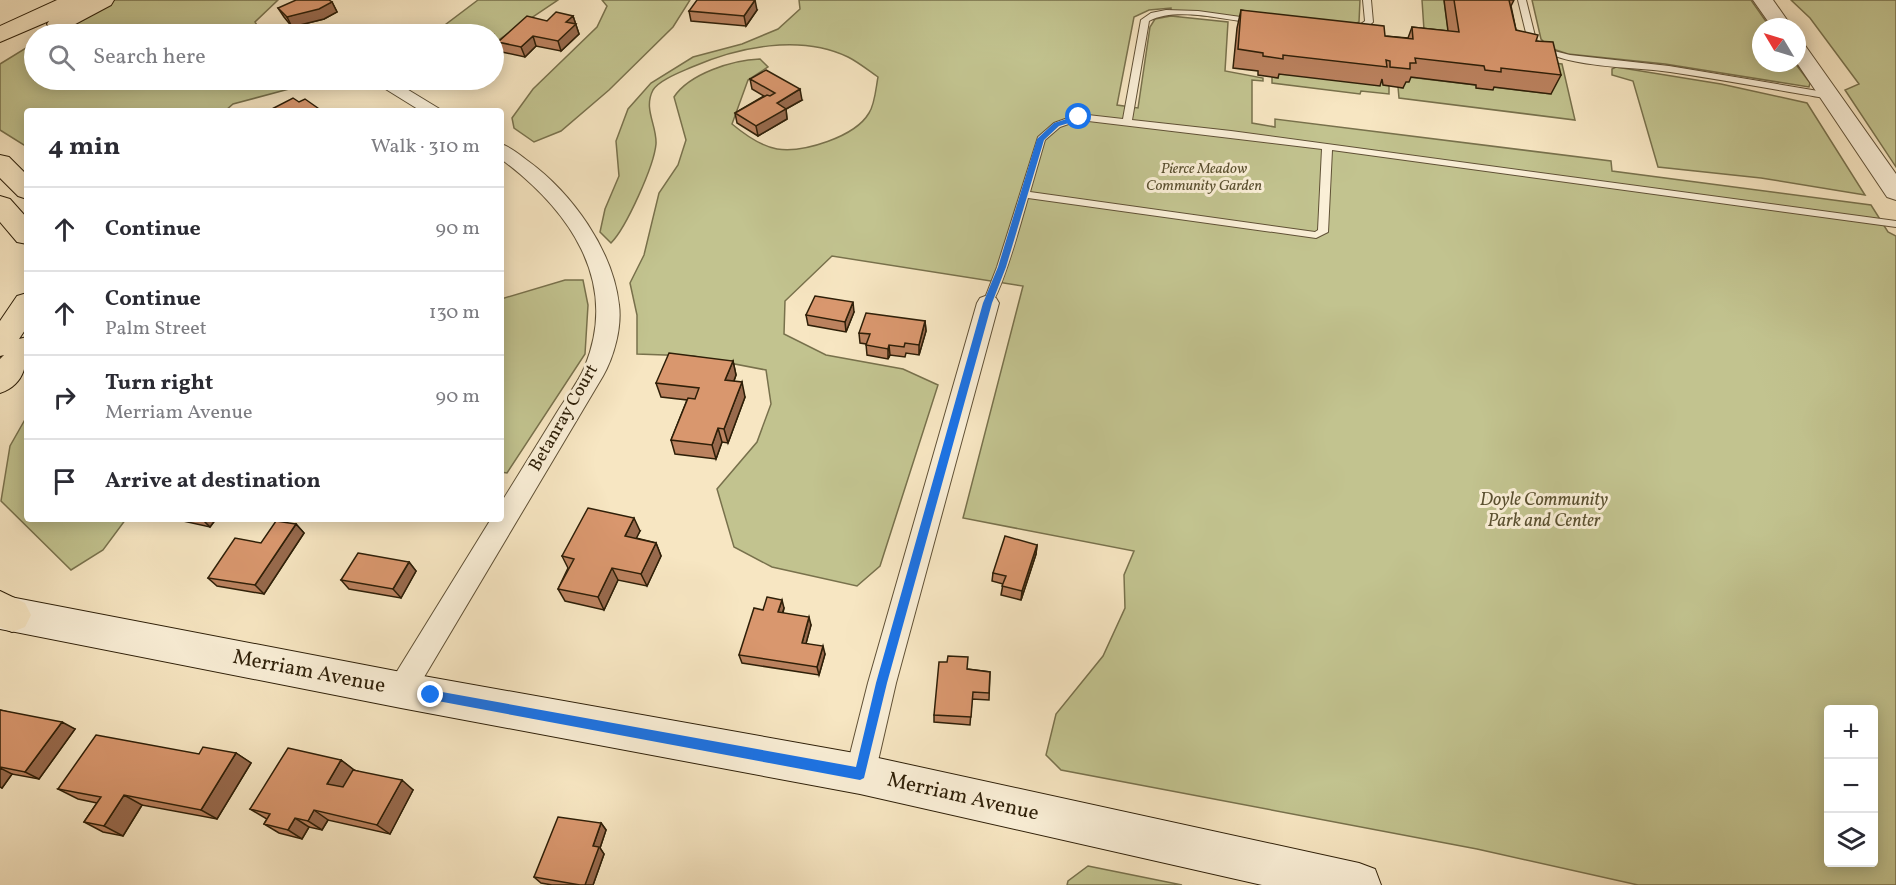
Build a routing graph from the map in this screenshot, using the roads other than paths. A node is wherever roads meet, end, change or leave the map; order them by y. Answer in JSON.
{"nodes":[{"id":1,"x":36,"y":0,"type":"edge"},
{"id":2,"x":75,"y":0,"type":"edge"},
{"id":3,"x":103,"y":0,"type":"edge"},
{"id":4,"x":1367,"y":0,"type":"edge"},
{"id":5,"x":1522,"y":0,"type":"edge"},
{"id":6,"x":1763,"y":0,"type":"edge"},
{"id":7,"x":0,"y":17,"type":"edge"},
{"id":8,"x":1776,"y":18,"type":"edge"},
{"id":9,"x":1270,"y":23,"type":"edge"},
{"id":10,"x":57,"y":24,"type":"edge"},
{"id":11,"x":0,"y":35,"type":"edge"},
{"id":12,"x":1372,"y":35,"type":"edge"},
{"id":13,"x":24,"y":42,"type":"edge"},
{"id":14,"x":0,"y":55,"type":"edge"},
{"id":15,"x":1806,"y":61,"type":"edge"},
{"id":16,"x":397,"y":90,"type":"edge"},
{"id":17,"x":1830,"y":96,"type":"junction"},
{"id":18,"x":429,"y":108,"type":"edge"},
{"id":19,"x":1127,"y":122,"type":"junction"},
{"id":20,"x":1327,"y":148,"type":"junction"},
{"id":21,"x":504,"y":152,"type":"edge"},
{"id":22,"x":0,"y":163,"type":"edge"},
{"id":23,"x":24,"y":187,"type":"edge"},
{"id":24,"x":1896,"y":192,"type":"edge"},
{"id":25,"x":1025,"y":194,"type":"junction"},
{"id":26,"x":0,"y":205,"type":"edge"},
{"id":27,"x":1896,"y":224,"type":"edge"},
{"id":28,"x":24,"y":232,"type":"edge"},
{"id":29,"x":988,"y":303,"type":"joint"},
{"id":30,"x":24,"y":308,"type":"edge"},
{"id":31,"x":0,"y":345,"type":"edge"},
{"id":32,"x":24,"y":352,"type":"edge"},
{"id":33,"x":0,"y":381,"type":"edge"},
{"id":34,"x":504,"y":520,"type":"edge"},
{"id":35,"x":503,"y":522,"type":"edge"},
{"id":36,"x":4,"y":611,"type":"edge"},
{"id":37,"x":401,"y":690,"type":"junction"},
{"id":38,"x":860,"y":774,"type":"junction"},
{"id":39,"x":1359,"y":885,"type":"edge"}],
"edges":[{"from":1,"to":7,"type":"highway"},
{"from":2,"to":11,"type":"highway"},
{"from":3,"to":10,"type":"highway"},
{"from":4,"to":12,"type":"lane"},
{"from":5,"to":17,"type":"lane"},
{"from":6,"to":8,"type":"street"},
{"from":9,"to":19,"type":"lane"},
{"from":13,"to":14,"type":"highway"},
{"from":15,"to":17,"type":"street"},
{"from":16,"to":18,"type":"street"},
{"from":17,"to":24,"type":"street"},
{"from":19,"to":20,"type":"lane"},
{"from":19,"to":25,"type":"lane"},
{"from":20,"to":25,"type":"lane"},
{"from":20,"to":27,"type":"lane"},
{"from":21,"to":34,"type":"street","name":"Betanray Court"},
{"from":22,"to":23,"type":"highway"},
{"from":25,"to":29,"type":"lane"},
{"from":26,"to":28,"type":"highway"},
{"from":29,"to":38,"type":"street"},
{"from":30,"to":31,"type":"highway"},
{"from":32,"to":33,"type":"highway"},
{"from":35,"to":37,"type":"street","name":"Betanray Court"},
{"from":36,"to":37,"type":"main road","name":"Merriam Avenue"},
{"from":37,"to":38,"type":"main road","name":"Merriam Avenue"},
{"from":38,"to":39,"type":"main road","name":"Merriam Avenue"}]}
